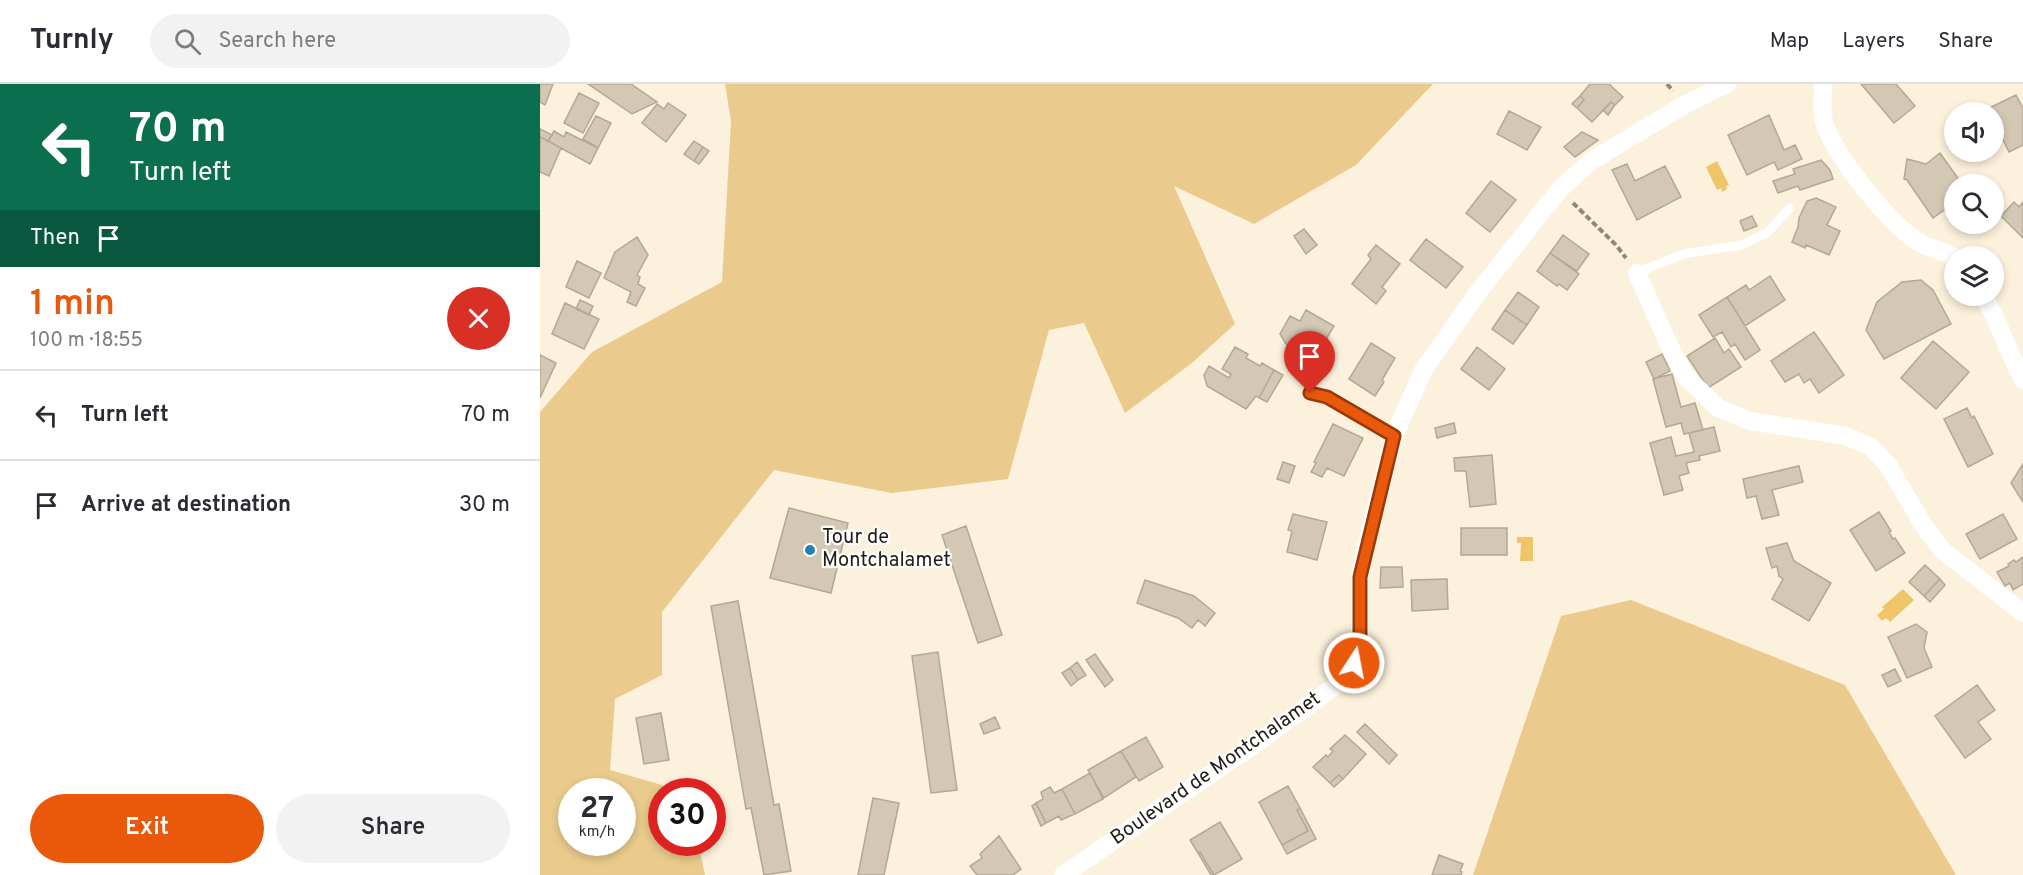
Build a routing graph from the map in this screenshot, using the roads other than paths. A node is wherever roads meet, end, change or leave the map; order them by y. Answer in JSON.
{"nodes":[{"id":1,"x":1727,"y":84,"type":"edge"},
{"id":2,"x":1823,"y":84,"type":"edge"},
{"id":3,"x":1790,"y":208,"type":"dead end"},
{"id":4,"x":1944,"y":253,"type":"edge"},
{"id":5,"x":1637,"y":273,"type":"joint"},
{"id":6,"x":1990,"y":306,"type":"edge"},
{"id":7,"x":2023,"y":380,"type":"edge"},
{"id":8,"x":1310,"y":393,"type":"dead end"},
{"id":9,"x":1394,"y":436,"type":"junction"},
{"id":10,"x":2023,"y":613,"type":"edge"},
{"id":11,"x":1063,"y":875,"type":"edge"}],
"edges":[{"from":1,"to":9,"type":"street","name":"Boulevard de Montchalamet"},
{"from":2,"to":4,"type":"street"},
{"from":3,"to":5,"type":"lane"},
{"from":5,"to":10,"type":"street"},
{"from":6,"to":7,"type":"street"},
{"from":8,"to":9,"type":"lane"},
{"from":9,"to":11,"type":"street","name":"Boulevard de Montchalamet"}]}
